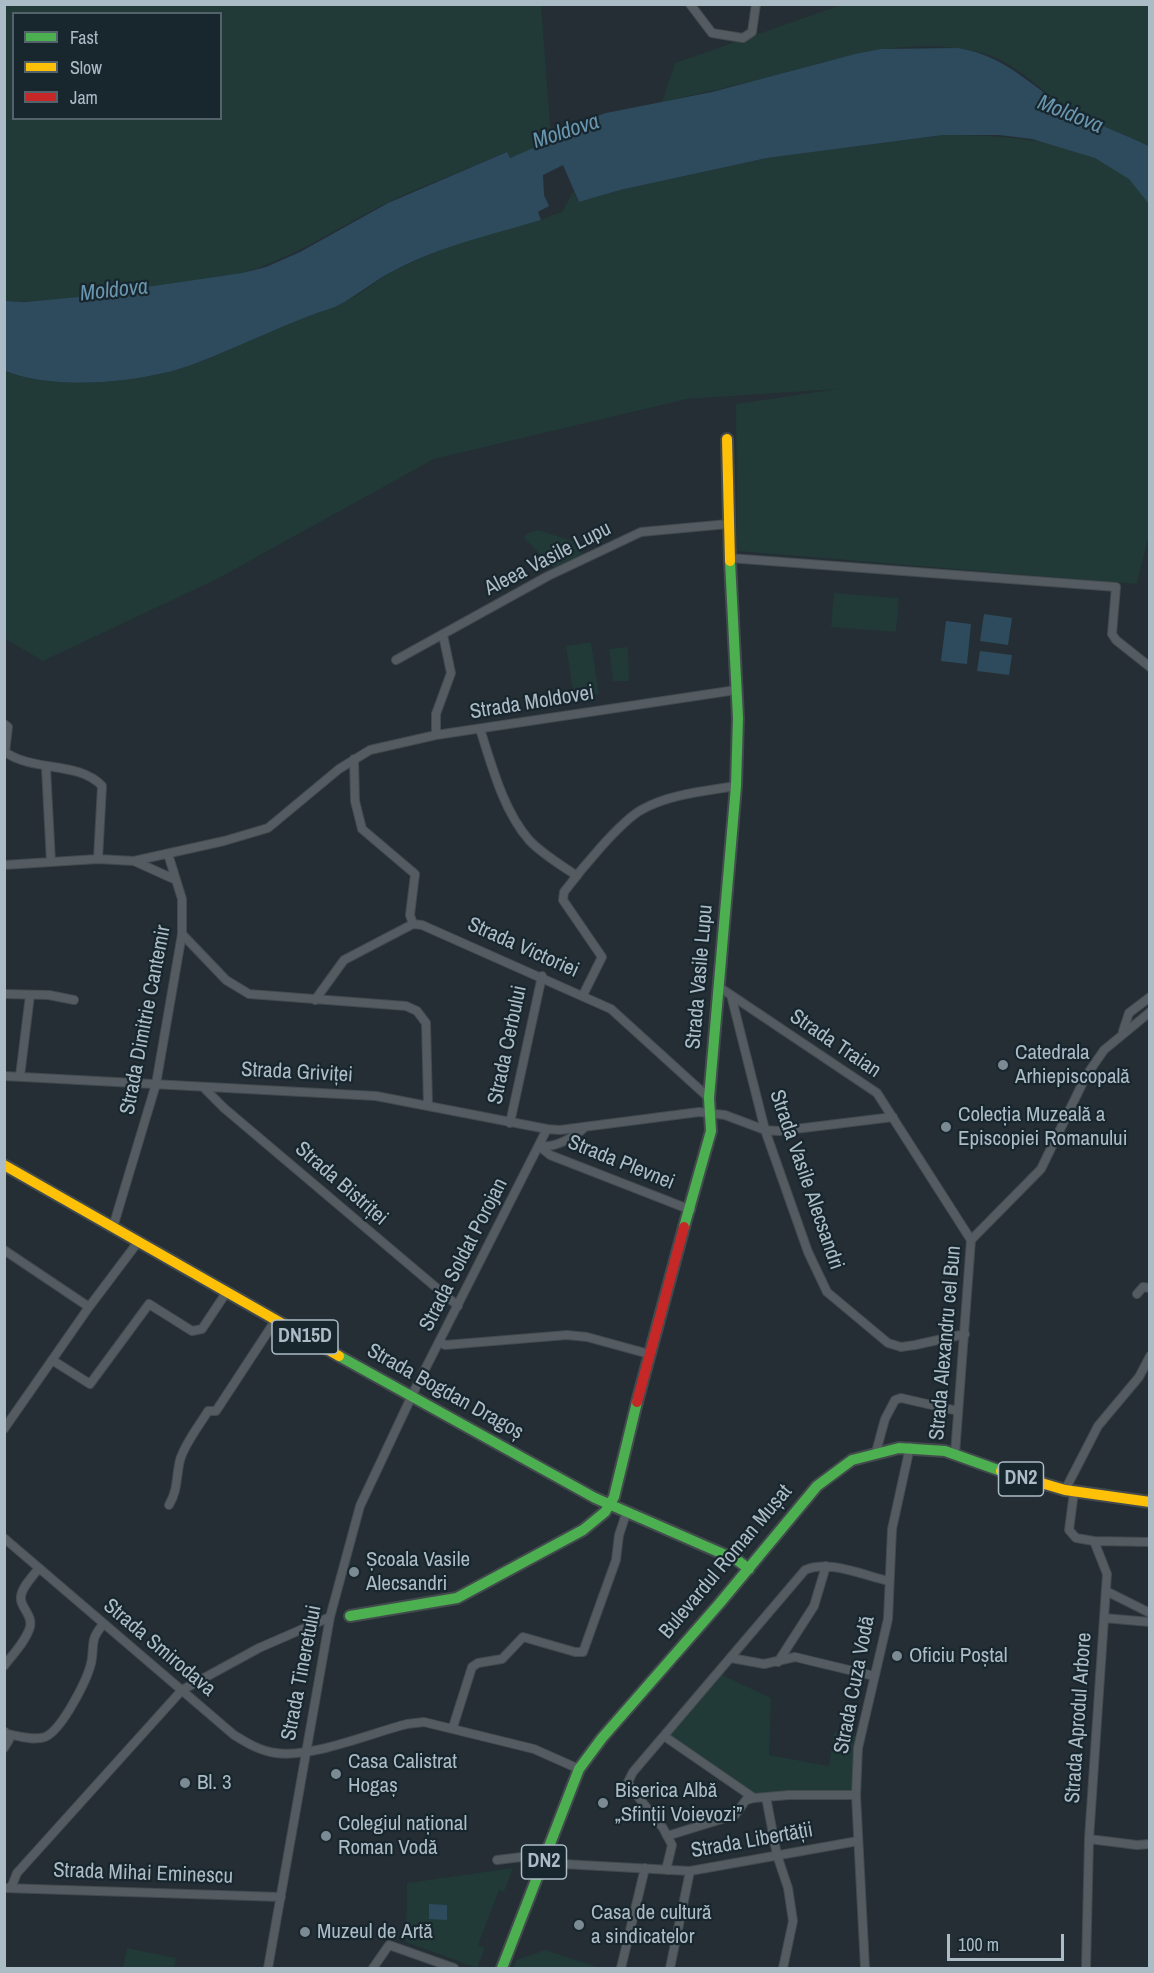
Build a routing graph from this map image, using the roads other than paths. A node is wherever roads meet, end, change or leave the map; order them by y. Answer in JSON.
{"nodes":[{"id":1,"x":690,"y":4,"type":"edge"},
{"id":2,"x":756,"y":4,"type":"edge"},
{"id":3,"x":727,"y":439,"type":"dead end"},
{"id":4,"x":728,"y":524,"type":"junction"},
{"id":5,"x":729,"y":558,"type":"junction"},
{"id":6,"x":442,"y":634,"type":"junction"},
{"id":7,"x":396,"y":660,"type":"dead end"},
{"id":8,"x":1149,"y":667,"type":"edge"},
{"id":9,"x":736,"y":690,"type":"junction"},
{"id":10,"x":4,"y":724,"type":"edge"},
{"id":11,"x":480,"y":729,"type":"junction"},
{"id":12,"x":436,"y":735,"type":"junction"},
{"id":13,"x":5,"y":753,"type":"edge"},
{"id":14,"x":354,"y":759,"type":"junction"},
{"id":15,"x":46,"y":768,"type":"junction"},
{"id":16,"x":736,"y":786,"type":"junction"},
{"id":17,"x":168,"y":854,"type":"junction"},
{"id":18,"x":98,"y":859,"type":"junction"},
{"id":19,"x":134,"y":861,"type":"junction"},
{"id":20,"x":51,"y":862,"type":"junction"},
{"id":21,"x":4,"y":865,"type":"edge"},
{"id":22,"x":577,"y":876,"type":"junction"},
{"id":23,"x":176,"y":880,"type":"junction"},
{"id":24,"x":413,"y":924,"type":"junction"},
{"id":25,"x":182,"y":934,"type":"junction"},
{"id":26,"x":542,"y":976,"type":"junction"},
{"id":27,"x":719,"y":987,"type":"junction"},
{"id":28,"x":4,"y":994,"type":"edge"},
{"id":29,"x":30,"y":994,"type":"junction"},
{"id":30,"x":584,"y":995,"type":"junction"},
{"id":31,"x":731,"y":995,"type":"junction"},
{"id":32,"x":1149,"y":997,"type":"edge"},
{"id":33,"x":74,"y":1000,"type":"dead end"},
{"id":34,"x":315,"y":1000,"type":"junction"},
{"id":35,"x":1149,"y":1012,"type":"edge"},
{"id":36,"x":1123,"y":1031,"type":"junction"},
{"id":37,"x":4,"y":1076,"type":"edge"},
{"id":38,"x":21,"y":1076,"type":"junction"},
{"id":39,"x":156,"y":1084,"type":"junction"},
{"id":40,"x":204,"y":1087,"type":"junction"},
{"id":41,"x":709,"y":1098,"type":"junction"},
{"id":42,"x":428,"y":1104,"type":"junction"},
{"id":43,"x":711,"y":1112,"type":"junction"},
{"id":44,"x":892,"y":1117,"type":"junction"},
{"id":45,"x":510,"y":1123,"type":"junction"},
{"id":46,"x":585,"y":1127,"type":"junction"},
{"id":47,"x":547,"y":1129,"type":"junction"},
{"id":48,"x":765,"y":1130,"type":"junction"},
{"id":49,"x":539,"y":1146,"type":"junction"},
{"id":50,"x":4,"y":1165,"type":"edge"},
{"id":51,"x":691,"y":1210,"type":"junction"},
{"id":52,"x":112,"y":1227,"type":"junction"},
{"id":53,"x":970,"y":1240,"type":"junction"},
{"id":54,"x":138,"y":1242,"type":"junction"},
{"id":55,"x":4,"y":1250,"type":"edge"},
{"id":56,"x":1149,"y":1288,"type":"edge"},
{"id":57,"x":226,"y":1293,"type":"junction"},
{"id":58,"x":1137,"y":1294,"type":"dead end"},
{"id":59,"x":458,"y":1306,"type":"junction"},
{"id":60,"x":88,"y":1307,"type":"junction"},
{"id":61,"x":275,"y":1321,"type":"junction"},
{"id":62,"x":965,"y":1334,"type":"junction"},
{"id":63,"x":440,"y":1342,"type":"junction"},
{"id":64,"x":649,"y":1354,"type":"junction"},
{"id":65,"x":1149,"y":1356,"type":"edge"},
{"id":66,"x":52,"y":1360,"type":"junction"},
{"id":67,"x":412,"y":1396,"type":"junction"},
{"id":68,"x":958,"y":1411,"type":"junction"},
{"id":69,"x":4,"y":1429,"type":"edge"},
{"id":70,"x":910,"y":1447,"type":"junction"},
{"id":71,"x":876,"y":1452,"type":"junction"},
{"id":72,"x":955,"y":1454,"type":"junction"},
{"id":73,"x":1069,"y":1491,"type":"junction"},
{"id":74,"x":1149,"y":1502,"type":"edge"},
{"id":75,"x":169,"y":1505,"type":"dead end"},
{"id":76,"x":609,"y":1505,"type":"junction"},
{"id":77,"x":626,"y":1514,"type":"junction"},
{"id":78,"x":4,"y":1538,"type":"edge"},
{"id":79,"x":1094,"y":1541,"type":"junction"},
{"id":80,"x":1149,"y":1542,"type":"edge"},
{"id":81,"x":826,"y":1566,"type":"junction"},
{"id":82,"x":39,"y":1568,"type":"junction"},
{"id":83,"x":748,"y":1569,"type":"junction"},
{"id":84,"x":889,"y":1581,"type":"junction"},
{"id":85,"x":1106,"y":1591,"type":"junction"},
{"id":86,"x":1149,"y":1613,"type":"edge"},
{"id":87,"x":350,"y":1616,"type":"dead end"},
{"id":88,"x":330,"y":1617,"type":"junction"},
{"id":89,"x":1104,"y":1618,"type":"junction"},
{"id":90,"x":1149,"y":1622,"type":"edge"},
{"id":91,"x":103,"y":1624,"type":"junction"},
{"id":92,"x":731,"y":1658,"type":"junction"},
{"id":93,"x":778,"y":1662,"type":"junction"},
{"id":94,"x":4,"y":1666,"type":"edge"},
{"id":95,"x":874,"y":1676,"type":"junction"},
{"id":96,"x":182,"y":1690,"type":"junction"},
{"id":97,"x":453,"y":1727,"type":"junction"},
{"id":98,"x":6,"y":1733,"type":"edge"},
{"id":99,"x":664,"y":1736,"type":"junction"},
{"id":100,"x":4,"y":1748,"type":"edge"},
{"id":101,"x":304,"y":1753,"type":"junction"},
{"id":102,"x":579,"y":1769,"type":"junction"},
{"id":103,"x":856,"y":1795,"type":"junction"},
{"id":104,"x":766,"y":1797,"type":"junction"},
{"id":105,"x":754,"y":1798,"type":"junction"},
{"id":106,"x":667,"y":1836,"type":"junction"},
{"id":107,"x":1089,"y":1839,"type":"junction"},
{"id":108,"x":858,"y":1841,"type":"junction"},
{"id":109,"x":1149,"y":1844,"type":"edge"},
{"id":110,"x":777,"y":1855,"type":"junction"},
{"id":111,"x":497,"y":1860,"type":"dead end"},
{"id":112,"x":544,"y":1860,"type":"junction"},
{"id":113,"x":645,"y":1868,"type":"junction"},
{"id":114,"x":666,"y":1870,"type":"junction"},
{"id":115,"x":690,"y":1871,"type":"junction"},
{"id":116,"x":8,"y":1888,"type":"edge"},
{"id":117,"x":281,"y":1897,"type":"junction"},
{"id":118,"x":268,"y":1968,"type":"edge"},
{"id":119,"x":373,"y":1968,"type":"edge"},
{"id":120,"x":454,"y":1968,"type":"edge"},
{"id":121,"x":502,"y":1968,"type":"edge"},
{"id":122,"x":621,"y":1968,"type":"edge"},
{"id":123,"x":670,"y":1968,"type":"edge"},
{"id":124,"x":783,"y":1968,"type":"edge"},
{"id":125,"x":865,"y":1968,"type":"edge"},
{"id":126,"x":1086,"y":1968,"type":"edge"}],
"edges":[{"from":1,"to":2,"type":"street"},
{"from":3,"to":4,"type":"main road","name":"Strada Vasile Lupu"},
{"from":4,"to":5,"type":"main road","name":"Strada Vasile Lupu"},
{"from":4,"to":6,"type":"street","name":"Aleea Vasile Lupu"},
{"from":5,"to":8,"type":"street"},
{"from":5,"to":9,"type":"main road","name":"Strada Vasile Lupu"},
{"from":6,"to":7,"type":"street","name":"Aleea Vasile Lupu"},
{"from":6,"to":12,"type":"street"},
{"from":9,"to":11,"type":"street","name":"Strada Moldovei"},
{"from":9,"to":16,"type":"main road","name":"Strada Vasile Lupu"},
{"from":10,"to":13,"type":"street"},
{"from":11,"to":12,"type":"street","name":"Strada Moldovei"},
{"from":11,"to":22,"type":"street"},
{"from":12,"to":14,"type":"street","name":"Strada Moldovei"},
{"from":13,"to":15,"type":"street"},
{"from":14,"to":17,"type":"street","name":"Strada Moldovei"},
{"from":14,"to":24,"type":"street"},
{"from":15,"to":18,"type":"street"},
{"from":15,"to":20,"type":"street"},
{"from":16,"to":22,"type":"street"},
{"from":16,"to":27,"type":"main road","name":"Strada Vasile Lupu"},
{"from":17,"to":19,"type":"street","name":"Strada Moldovei"},
{"from":17,"to":23,"type":"street","name":"Strada Dimitrie Cantemir"},
{"from":18,"to":19,"type":"street"},
{"from":18,"to":20,"type":"street"},
{"from":19,"to":23,"type":"street"},
{"from":20,"to":21,"type":"street"},
{"from":22,"to":30,"type":"street"},
{"from":23,"to":25,"type":"street","name":"Strada Dimitrie Cantemir"},
{"from":24,"to":26,"type":"street","name":"Strada Victoriei"},
{"from":24,"to":34,"type":"street"},
{"from":25,"to":34,"type":"street"},
{"from":25,"to":39,"type":"street","name":"Strada Dimitrie Cantemir"},
{"from":26,"to":30,"type":"street","name":"Strada Victoriei"},
{"from":26,"to":45,"type":"street","name":"Strada Cerbului"},
{"from":27,"to":31,"type":"street","name":"Strada Traian"},
{"from":27,"to":41,"type":"main road","name":"Strada Vasile Lupu"},
{"from":28,"to":29,"type":"street"},
{"from":29,"to":33,"type":"street"},
{"from":29,"to":38,"type":"street"},
{"from":30,"to":41,"type":"street","name":"Strada Victoriei"},
{"from":31,"to":44,"type":"street","name":"Strada Traian"},
{"from":31,"to":48,"type":"street","name":"Strada Vasile Alecsandri"},
{"from":32,"to":36,"type":"street"},
{"from":34,"to":42,"type":"street"},
{"from":35,"to":36,"type":"street","name":"Strada Alexandru cel Bun"},
{"from":36,"to":53,"type":"street","name":"Strada Alexandru cel Bun"},
{"from":37,"to":38,"type":"street","name":"Strada Griviței"},
{"from":38,"to":39,"type":"street","name":"Strada Griviței"},
{"from":39,"to":40,"type":"street","name":"Strada Griviței"},
{"from":39,"to":52,"type":"street","name":"Strada Dimitrie Cantemir"},
{"from":40,"to":42,"type":"street","name":"Strada Griviței"},
{"from":40,"to":59,"type":"street","name":"Strada Bistriței"},
{"from":41,"to":43,"type":"main road","name":"Strada Vasile Lupu"},
{"from":42,"to":45,"type":"street","name":"Strada Griviței"},
{"from":43,"to":46,"type":"street","name":"Strada Griviței"},
{"from":43,"to":48,"type":"street","name":"Strada Griviței"},
{"from":43,"to":51,"type":"main road","name":"Strada Vasile Lupu"},
{"from":44,"to":48,"type":"street","name":"Strada Griviței"},
{"from":44,"to":53,"type":"street","name":"Strada Traian"},
{"from":45,"to":47,"type":"street","name":"Strada Griviței"},
{"from":46,"to":47,"type":"street","name":"Strada Griviței"},
{"from":46,"to":49,"type":"street","name":"Strada Griviței"},
{"from":47,"to":49,"type":"street","name":"Strada Soldat Porojan"},
{"from":48,"to":62,"type":"street","name":"Strada Vasile Alecsandri"},
{"from":49,"to":51,"type":"street","name":"Strada Plevnei"},
{"from":49,"to":59,"type":"street","name":"Strada Soldat Porojan"},
{"from":50,"to":52,"type":"main road","name":"Strada Bogdan Dragoș","number":"DN15D"},
{"from":51,"to":64,"type":"main road","name":"Strada Vasile Lupu"},
{"from":52,"to":54,"type":"main road","name":"Strada Bogdan Dragoș","number":"DN15D"},
{"from":53,"to":62,"type":"street","name":"Strada Alexandru cel Bun"},
{"from":54,"to":57,"type":"main road","name":"Strada Bogdan Dragoș","number":"DN15D"},
{"from":54,"to":60,"type":"street"},
{"from":55,"to":60,"type":"street"},
{"from":56,"to":58,"type":"street"},
{"from":57,"to":61,"type":"main road","name":"Strada Bogdan Dragoș","number":"DN15D"},
{"from":57,"to":66,"type":"street"},
{"from":59,"to":63,"type":"street","name":"Strada Soldat Porojan"},
{"from":60,"to":66,"type":"street"},
{"from":61,"to":67,"type":"main road","name":"Strada Bogdan Dragoș","number":"DN15D"},
{"from":61,"to":75,"type":"street"},
{"from":62,"to":68,"type":"street","name":"Strada Alexandru cel Bun"},
{"from":63,"to":64,"type":"street"},
{"from":63,"to":67,"type":"street","name":"Strada Soldat Porojan"},
{"from":64,"to":76,"type":"main road","name":"Strada Vasile Lupu"},
{"from":65,"to":73,"type":"street"},
{"from":66,"to":69,"type":"street"},
{"from":67,"to":76,"type":"main road","name":"Strada Bogdan Dragoș","number":"DN15D"},
{"from":67,"to":88,"type":"street","name":"Strada Tineretului"},
{"from":68,"to":71,"type":"street"},
{"from":68,"to":72,"type":"street","name":"Strada Alexandru cel Bun"},
{"from":70,"to":71,"type":"main road","name":"Bulevardul Roman Mușat","number":"DN2"},
{"from":70,"to":72,"type":"main road","name":"Bulevardul Roman Mușat","number":"DN2"},
{"from":70,"to":84,"type":"street","name":"Strada Cuza Vodă"},
{"from":71,"to":83,"type":"main road","name":"Bulevardul Roman Mușat","number":"DN2"},
{"from":72,"to":73,"type":"main road","name":"Bulevardul Roman Mușat","number":"DN2"},
{"from":73,"to":74,"type":"main road","name":"Bulevardul Roman Mușat","number":"DN2"},
{"from":73,"to":79,"type":"street"},
{"from":76,"to":77,"type":"main road","name":"Strada Bogdan Dragoș","number":"DN15D"},
{"from":76,"to":87,"type":"main road"},
{"from":77,"to":83,"type":"main road","name":"Strada Bogdan Dragoș","number":"DN15D"},
{"from":77,"to":97,"type":"street"},
{"from":78,"to":82,"type":"street","name":"Strada Smirodava"},
{"from":79,"to":80,"type":"street"},
{"from":79,"to":85,"type":"street","name":"Strada Aprodul Arbore"},
{"from":81,"to":84,"type":"street"},
{"from":81,"to":92,"type":"street"},
{"from":81,"to":93,"type":"street"},
{"from":82,"to":91,"type":"street","name":"Strada Smirodava"},
{"from":82,"to":94,"type":"street"},
{"from":83,"to":102,"type":"main road","name":"Bulevardul Roman Mușat","number":"DN2"},
{"from":84,"to":95,"type":"street","name":"Strada Cuza Vodă"},
{"from":85,"to":86,"type":"street"},
{"from":85,"to":89,"type":"street","name":"Strada Aprodul Arbore"},
{"from":88,"to":96,"type":"street"},
{"from":88,"to":101,"type":"street","name":"Strada Tineretului"},
{"from":89,"to":90,"type":"street"},
{"from":89,"to":107,"type":"street","name":"Strada Aprodul Arbore"},
{"from":91,"to":96,"type":"street","name":"Strada Smirodava"},
{"from":91,"to":98,"type":"street"},
{"from":92,"to":93,"type":"street"},
{"from":92,"to":99,"type":"street"},
{"from":93,"to":95,"type":"street"},
{"from":95,"to":103,"type":"street","name":"Strada Cuza Vodă"},
{"from":96,"to":101,"type":"street","name":"Strada Smirodava"},
{"from":96,"to":116,"type":"street"},
{"from":97,"to":101,"type":"street","name":"Strada Smirodava"},
{"from":97,"to":102,"type":"street","name":"Strada Smirodava"},
{"from":98,"to":100,"type":"street"},
{"from":99,"to":105,"type":"street"},
{"from":99,"to":106,"type":"street"},
{"from":101,"to":117,"type":"street","name":"Strada Tineretului"},
{"from":102,"to":112,"type":"main road","name":"Bulevardul Roman Mușat","number":"DN2"},
{"from":103,"to":104,"type":"street"},
{"from":103,"to":108,"type":"street","name":"Strada Cuza Vodă"},
{"from":104,"to":105,"type":"street"},
{"from":104,"to":110,"type":"street"},
{"from":105,"to":106,"type":"street"},
{"from":106,"to":114,"type":"street"},
{"from":107,"to":109,"type":"street"},
{"from":107,"to":126,"type":"street","name":"Strada Aprodul Arbore"},
{"from":108,"to":110,"type":"street","name":"Strada Libertății"},
{"from":108,"to":125,"type":"street","name":"Strada Cuza Vodă"},
{"from":110,"to":115,"type":"street","name":"Strada Libertății"},
{"from":110,"to":124,"type":"street"},
{"from":111,"to":112,"type":"street","name":"Strada Libertății"},
{"from":112,"to":113,"type":"street","name":"Strada Libertății"},
{"from":112,"to":121,"type":"main road","name":"Bulevardul Roman Mușat","number":"DN2"},
{"from":113,"to":114,"type":"street","name":"Strada Libertății"},
{"from":113,"to":122,"type":"street"},
{"from":114,"to":115,"type":"street","name":"Strada Libertății"},
{"from":115,"to":123,"type":"street"},
{"from":116,"to":117,"type":"street","name":"Strada Mihai Eminescu"},
{"from":117,"to":118,"type":"street","name":"Strada Tineretului"},
{"from":119,"to":120,"type":"street"}]}
